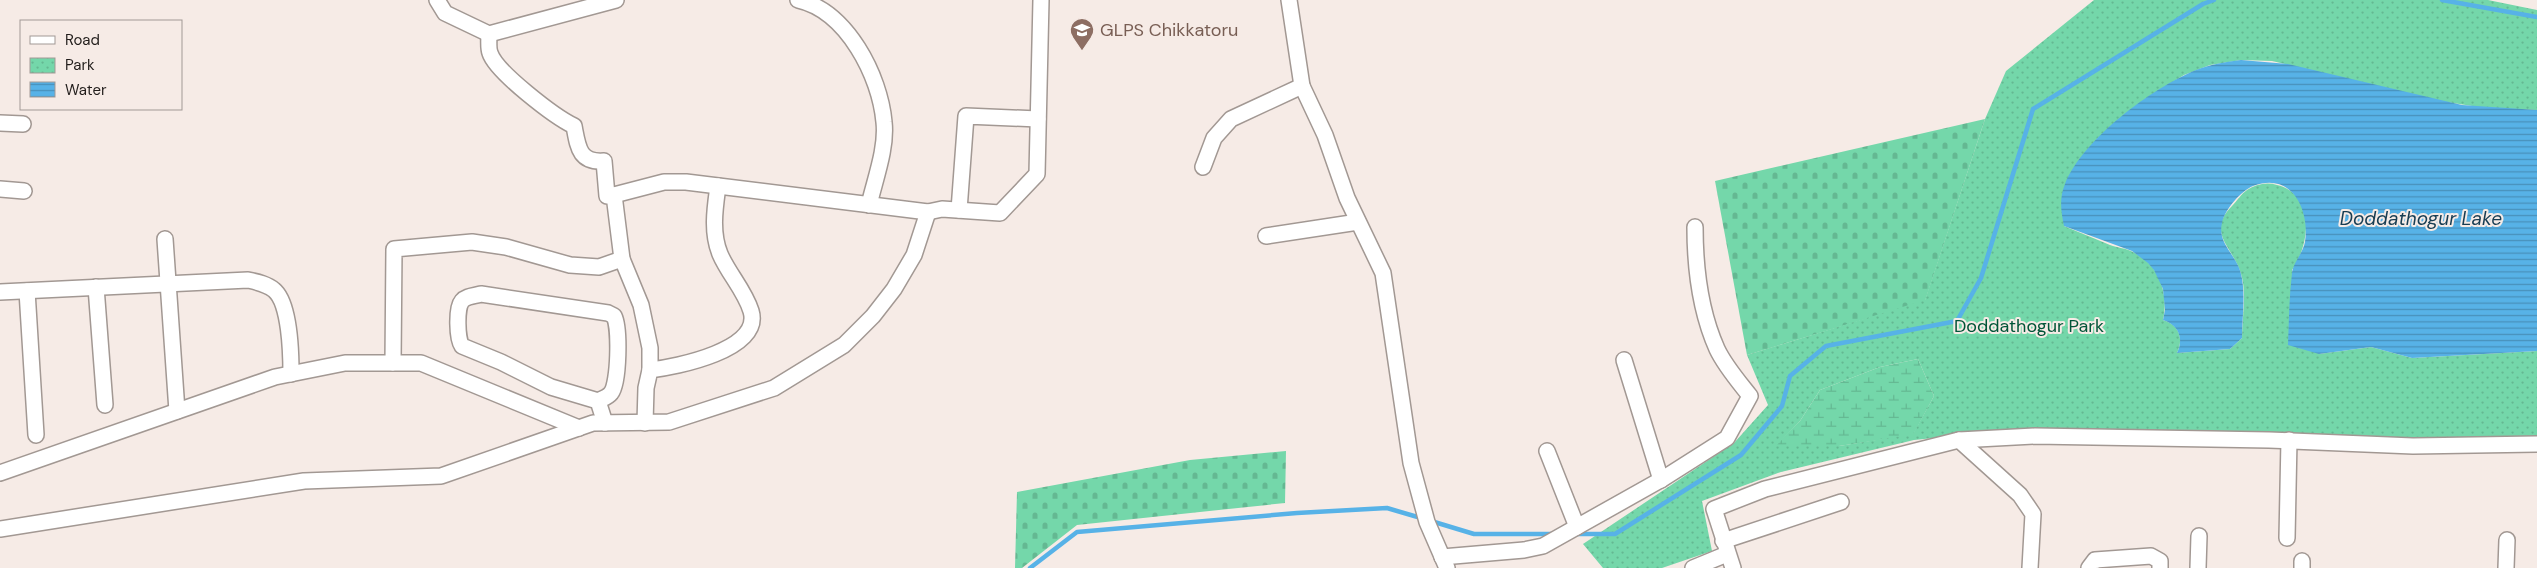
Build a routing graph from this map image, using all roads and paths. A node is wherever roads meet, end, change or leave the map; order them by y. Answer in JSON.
{"nodes":[{"id":1,"x":437,"y":0,"type":"edge"},
{"id":2,"x":616,"y":0,"type":"edge"},
{"id":3,"x":798,"y":0,"type":"edge"},
{"id":4,"x":1041,"y":0,"type":"edge"},
{"id":5,"x":1289,"y":0,"type":"edge"},
{"id":6,"x":489,"y":34,"type":"junction"},
{"id":7,"x":1302,"y":86,"type":"junction"},
{"id":8,"x":1038,"y":119,"type":"junction"},
{"id":9,"x":0,"y":123,"type":"edge"},
{"id":10,"x":23,"y":124,"type":"dead end"},
{"id":11,"x":1203,"y":167,"type":"dead end"},
{"id":12,"x":718,"y":186,"type":"junction"},
{"id":13,"x":0,"y":189,"type":"edge"},
{"id":14,"x":24,"y":191,"type":"dead end"},
{"id":15,"x":614,"y":195,"type":"junction"},
{"id":16,"x":869,"y":205,"type":"junction"},
{"id":17,"x":959,"y":210,"type":"junction"},
{"id":18,"x":928,"y":212,"type":"junction"},
{"id":19,"x":1358,"y":222,"type":"junction"},
{"id":20,"x":1695,"y":227,"type":"dead end"},
{"id":21,"x":1266,"y":236,"type":"dead end"},
{"id":22,"x":165,"y":240,"type":"dead end"},
{"id":23,"x":622,"y":259,"type":"junction"},
{"id":24,"x":168,"y":284,"type":"junction"},
{"id":25,"x":96,"y":287,"type":"junction"},
{"id":26,"x":27,"y":291,"type":"junction"},
{"id":27,"x":0,"y":292,"type":"edge"},
{"id":28,"x":1624,"y":360,"type":"dead end"},
{"id":29,"x":392,"y":363,"type":"junction"},
{"id":30,"x":650,"y":370,"type":"junction"},
{"id":31,"x":291,"y":374,"type":"junction"},
{"id":32,"x":598,"y":401,"type":"junction"},
{"id":33,"x":105,"y":405,"type":"dead end"},
{"id":34,"x":177,"y":411,"type":"junction"},
{"id":35,"x":605,"y":423,"type":"junction"},
{"id":36,"x":645,"y":423,"type":"junction"},
{"id":37,"x":579,"y":428,"type":"junction"},
{"id":38,"x":36,"y":434,"type":"dead end"},
{"id":39,"x":1959,"y":440,"type":"junction"},
{"id":40,"x":2289,"y":440,"type":"junction"},
{"id":41,"x":2537,"y":444,"type":"edge"},
{"id":42,"x":1547,"y":451,"type":"dead end"},
{"id":43,"x":0,"y":472,"type":"edge"},
{"id":44,"x":1661,"y":480,"type":"junction"},
{"id":45,"x":1841,"y":502,"type":"dead end"},
{"id":46,"x":1577,"y":527,"type":"junction"},
{"id":47,"x":0,"y":530,"type":"edge"},
{"id":48,"x":2200,"y":536,"type":"dead end"},
{"id":49,"x":2287,"y":538,"type":"dead end"},
{"id":50,"x":2507,"y":540,"type":"dead end"},
{"id":51,"x":1725,"y":547,"type":"junction"},
{"id":52,"x":1445,"y":562,"type":"edge"},
{"id":53,"x":1693,"y":568,"type":"edge"},
{"id":54,"x":1733,"y":568,"type":"edge"},
{"id":55,"x":2030,"y":568,"type":"edge"},
{"id":56,"x":2089,"y":568,"type":"edge"},
{"id":57,"x":2160,"y":568,"type":"edge"},
{"id":58,"x":2198,"y":568,"type":"edge"},
{"id":59,"x":2506,"y":568,"type":"edge"}],
"edges":[{"from":1,"to":6,"type":"street"},
{"from":2,"to":6,"type":"street"},
{"from":3,"to":16,"type":"street"},
{"from":4,"to":8,"type":"street"},
{"from":5,"to":7,"type":"street"},
{"from":6,"to":15,"type":"street"},
{"from":7,"to":11,"type":"street"},
{"from":7,"to":19,"type":"street"},
{"from":8,"to":17,"type":"street"},
{"from":8,"to":17,"type":"street"},
{"from":9,"to":10,"type":"street"},
{"from":12,"to":15,"type":"street"},
{"from":12,"to":16,"type":"street"},
{"from":12,"to":30,"type":"street"},
{"from":13,"to":14,"type":"street"},
{"from":15,"to":23,"type":"street"},
{"from":16,"to":18,"type":"street"},
{"from":17,"to":18,"type":"street"},
{"from":18,"to":36,"type":"street"},
{"from":19,"to":21,"type":"street"},
{"from":19,"to":52,"type":"street"},
{"from":20,"to":44,"type":"street"},
{"from":22,"to":24,"type":"street"},
{"from":23,"to":29,"type":"street"},
{"from":23,"to":30,"type":"street"},
{"from":24,"to":25,"type":"street"},
{"from":24,"to":31,"type":"street"},
{"from":24,"to":34,"type":"street"},
{"from":25,"to":26,"type":"street"},
{"from":25,"to":33,"type":"street"},
{"from":26,"to":27,"type":"street"},
{"from":26,"to":38,"type":"street"},
{"from":28,"to":44,"type":"street"},
{"from":29,"to":31,"type":"street"},
{"from":29,"to":37,"type":"street"},
{"from":30,"to":36,"type":"street"},
{"from":31,"to":34,"type":"street"},
{"from":32,"to":32,"type":"street"},
{"from":32,"to":35,"type":"street"},
{"from":34,"to":43,"type":"street"},
{"from":35,"to":36,"type":"street"},
{"from":35,"to":37,"type":"street"},
{"from":37,"to":47,"type":"street"},
{"from":39,"to":40,"type":"street"},
{"from":39,"to":51,"type":"street"},
{"from":39,"to":55,"type":"street"},
{"from":40,"to":41,"type":"street"},
{"from":40,"to":49,"type":"street"},
{"from":42,"to":46,"type":"street"},
{"from":44,"to":46,"type":"street"},
{"from":45,"to":51,"type":"street"},
{"from":46,"to":52,"type":"street"},
{"from":48,"to":58,"type":"street"},
{"from":50,"to":59,"type":"street"},
{"from":51,"to":53,"type":"street"},
{"from":51,"to":54,"type":"street"},
{"from":56,"to":57,"type":"street"}]}
